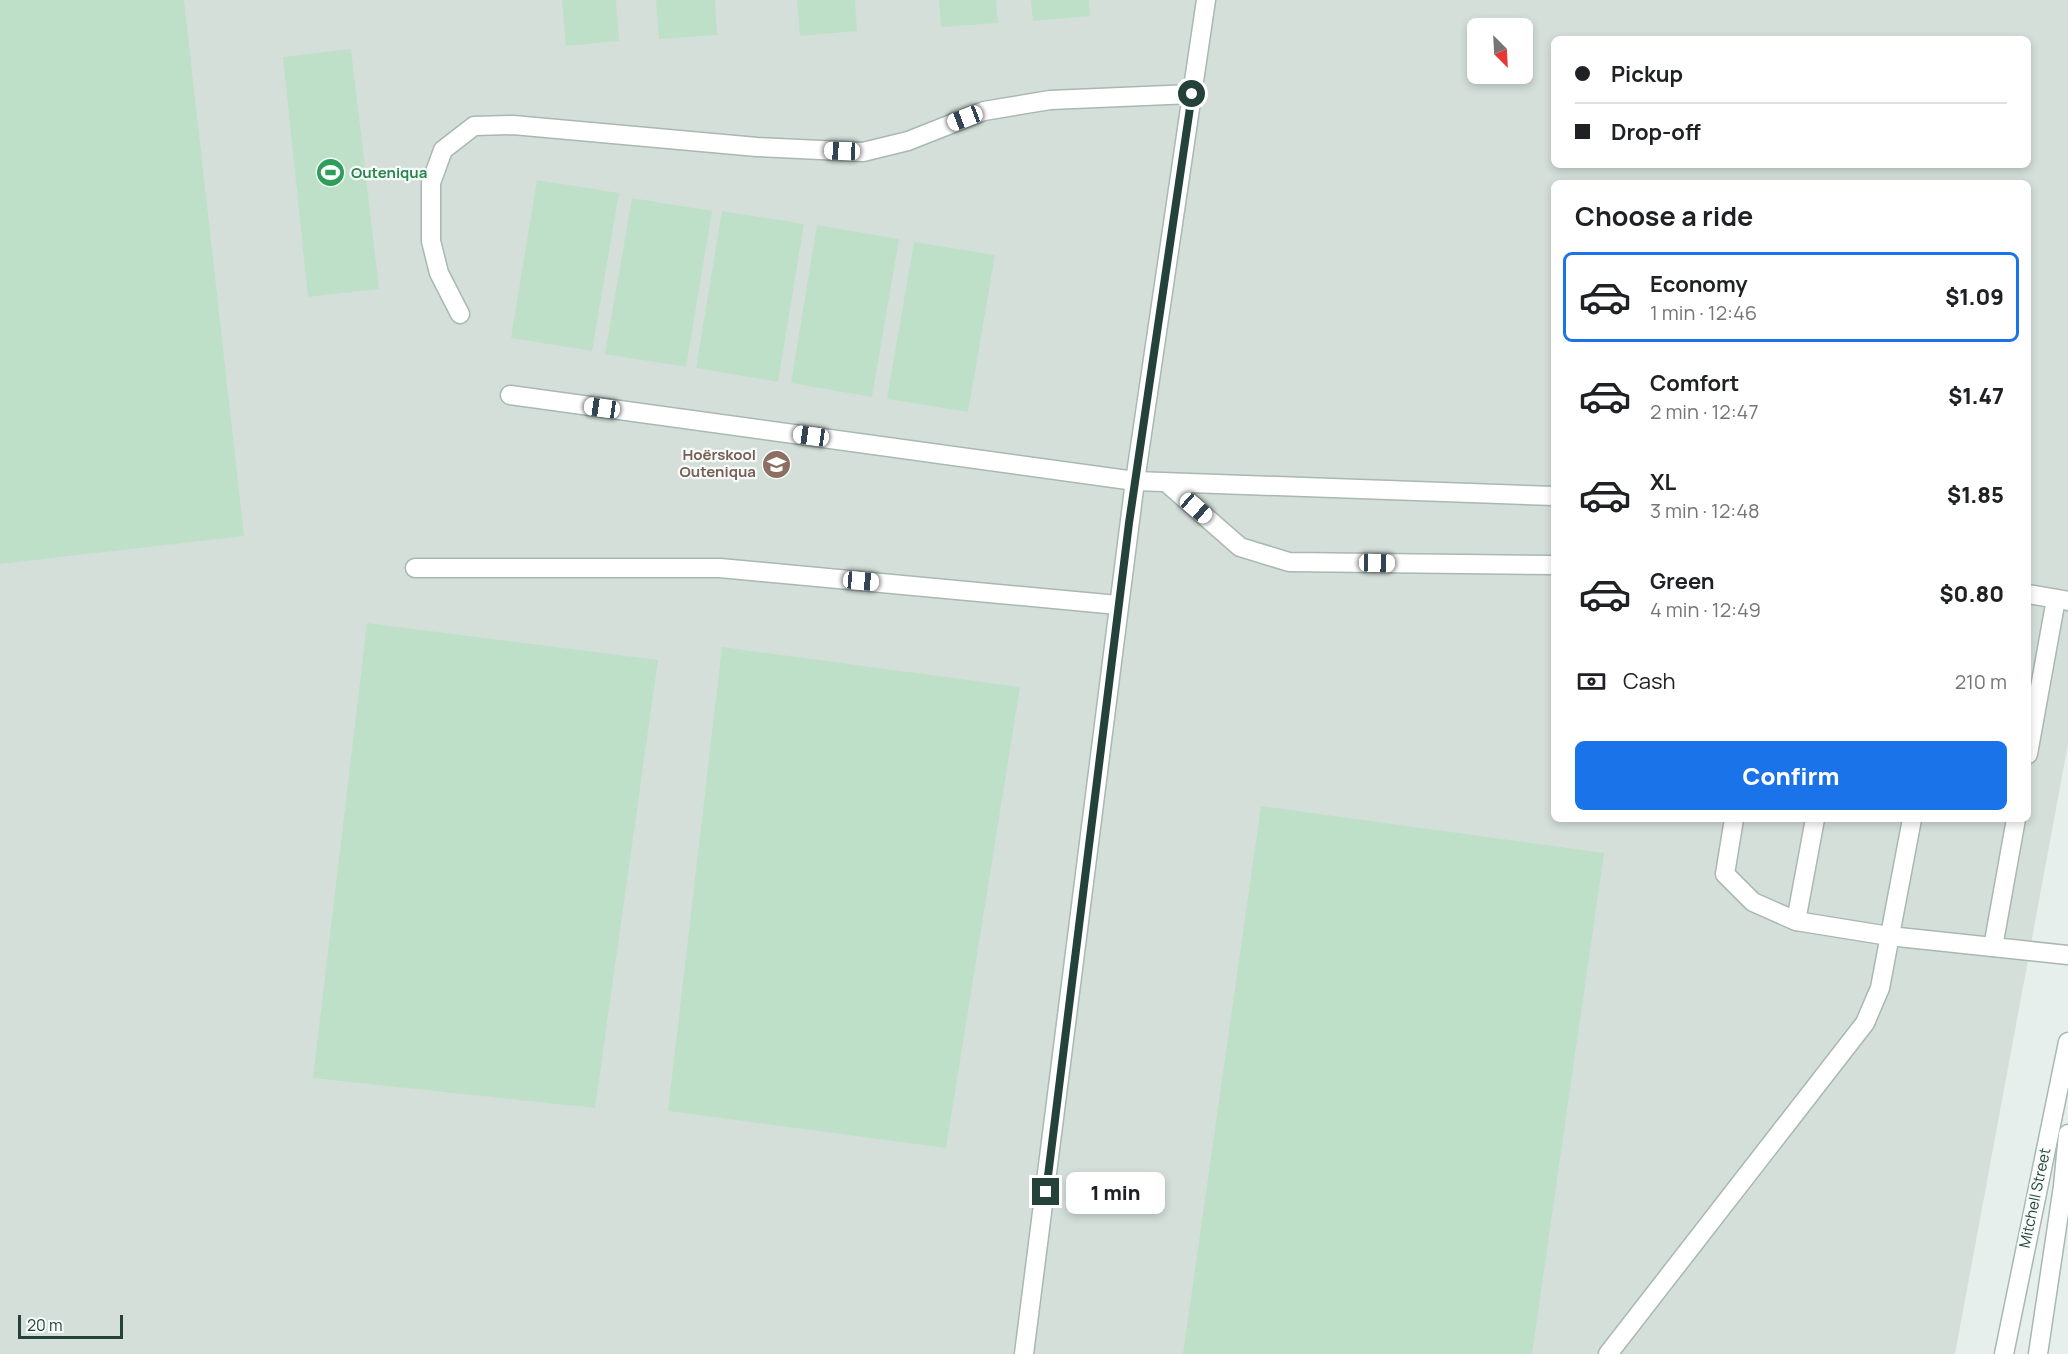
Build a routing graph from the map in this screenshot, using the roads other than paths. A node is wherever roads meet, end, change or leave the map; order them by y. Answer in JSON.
{"nodes":[{"id":1,"x":1206,"y":0,"type":"edge"},
{"id":2,"x":1192,"y":94,"type":"junction"},
{"id":3,"x":460,"y":314,"type":"dead end"},
{"id":4,"x":510,"y":395,"type":"dead end"},
{"id":5,"x":1135,"y":481,"type":"junction"},
{"id":6,"x":1167,"y":483,"type":"junction"},
{"id":7,"x":1551,"y":496,"type":"edge"},
{"id":8,"x":1551,"y":565,"type":"edge"},
{"id":9,"x":415,"y":568,"type":"dead end"},
{"id":10,"x":2031,"y":595,"type":"edge"},
{"id":11,"x":2062,"y":600,"type":"edge"},
{"id":12,"x":1118,"y":605,"type":"junction"},
{"id":13,"x":2031,"y":740,"type":"edge"},
{"id":14,"x":1734,"y":822,"type":"edge"},
{"id":15,"x":1814,"y":822,"type":"edge"},
{"id":16,"x":1911,"y":822,"type":"edge"},
{"id":17,"x":2015,"y":822,"type":"edge"},
{"id":18,"x":1796,"y":921,"type":"junction"},
{"id":19,"x":1889,"y":936,"type":"junction"},
{"id":20,"x":1993,"y":947,"type":"junction"},
{"id":21,"x":2068,"y":955,"type":"edge"},
{"id":22,"x":2068,"y":1042,"type":"edge"},
{"id":23,"x":2068,"y":1134,"type":"edge"},
{"id":24,"x":1024,"y":1354,"type":"edge"},
{"id":25,"x":1608,"y":1354,"type":"edge"},
{"id":26,"x":2004,"y":1354,"type":"edge"},
{"id":27,"x":2038,"y":1354,"type":"edge"}],
"edges":[{"from":1,"to":2,"type":"street"},
{"from":2,"to":3,"type":"street"},
{"from":2,"to":5,"type":"street"},
{"from":4,"to":5,"type":"street"},
{"from":5,"to":6,"type":"street"},
{"from":5,"to":12,"type":"street"},
{"from":6,"to":7,"type":"street"},
{"from":6,"to":8,"type":"street"},
{"from":9,"to":12,"type":"street"},
{"from":10,"to":11,"type":"street"},
{"from":11,"to":13,"type":"street"},
{"from":12,"to":24,"type":"street"},
{"from":14,"to":18,"type":"street"},
{"from":15,"to":18,"type":"street"},
{"from":16,"to":19,"type":"street"},
{"from":17,"to":20,"type":"street"},
{"from":18,"to":19,"type":"street"},
{"from":19,"to":20,"type":"street"},
{"from":19,"to":25,"type":"street"},
{"from":20,"to":21,"type":"street"},
{"from":22,"to":26,"type":"street","name":"Mitchell Street"},
{"from":23,"to":27,"type":"street","name":"Mitchell Street"}]}
